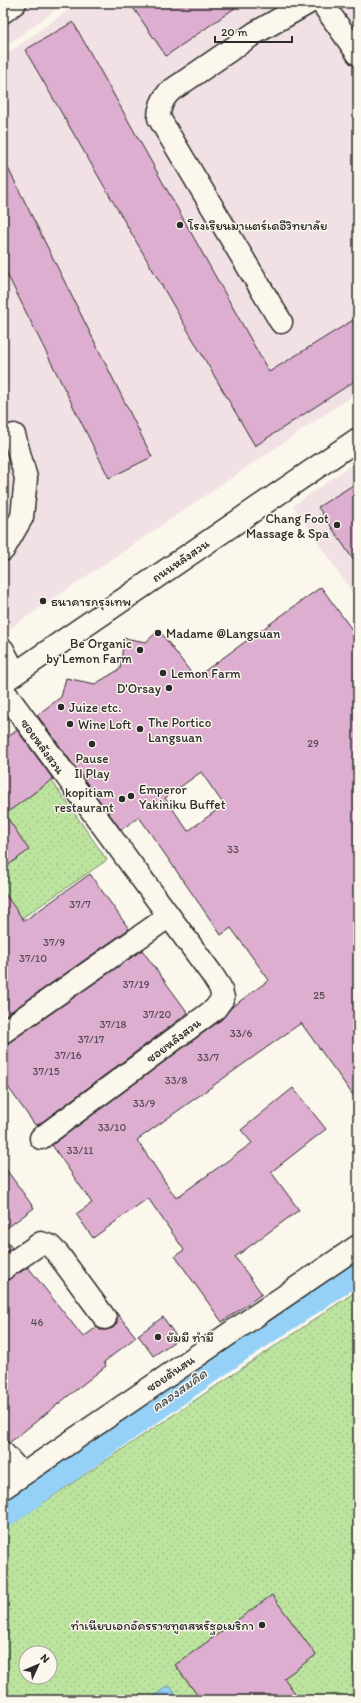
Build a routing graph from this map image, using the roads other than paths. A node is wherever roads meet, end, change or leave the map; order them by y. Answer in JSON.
{"nodes":[{"id":1,"x":15,"y":3,"type":"edge"},
{"id":2,"x":308,"y":3,"type":"edge"},
{"id":3,"x":322,"y":3,"type":"edge"},
{"id":4,"x":3,"y":12,"type":"edge"},
{"id":5,"x":358,"y":54,"type":"edge"},
{"id":6,"x":281,"y":322,"type":"dead end"},
{"id":7,"x":14,"y":435,"type":"dead end"},
{"id":8,"x":358,"y":440,"type":"edge"},
{"id":9,"x":3,"y":550,"type":"edge"},
{"id":10,"x":3,"y":650,"type":"edge"},
{"id":11,"x":7,"y":682,"type":"edge"},
{"id":12,"x":168,"y":917,"type":"junction"},
{"id":13,"x":3,"y":1032,"type":"edge"},
{"id":14,"x":41,"y":1138,"type":"dead end"},
{"id":15,"x":358,"y":1246,"type":"edge"},
{"id":16,"x":3,"y":1269,"type":"edge"},
{"id":17,"x":105,"y":1318,"type":"dead end"},
{"id":18,"x":3,"y":1453,"type":"edge"},
{"id":19,"x":22,"y":1474,"type":"junction"},
{"id":20,"x":3,"y":1488,"type":"edge"}],
"edges":[{"from":1,"to":4,"type":"street"},
{"from":2,"to":6,"type":"street"},
{"from":3,"to":5,"type":"street"},
{"from":7,"to":9,"type":"street"},
{"from":8,"to":11,"type":"street","name":"ถนนหลังสวน"},
{"from":10,"to":11,"type":"street","name":"ซอยหลังสวน"},
{"from":11,"to":12,"type":"street","name":"ซอยหลังสวน"},
{"from":12,"to":13,"type":"street"},
{"from":12,"to":14,"type":"street","name":"ซอยหลังสวน"},
{"from":15,"to":19,"type":"street","name":"ซอยต้นสน"},
{"from":16,"to":17,"type":"street"},
{"from":18,"to":19,"type":"street"},
{"from":19,"to":20,"type":"street","name":"ซอยต้นสน"}]}
